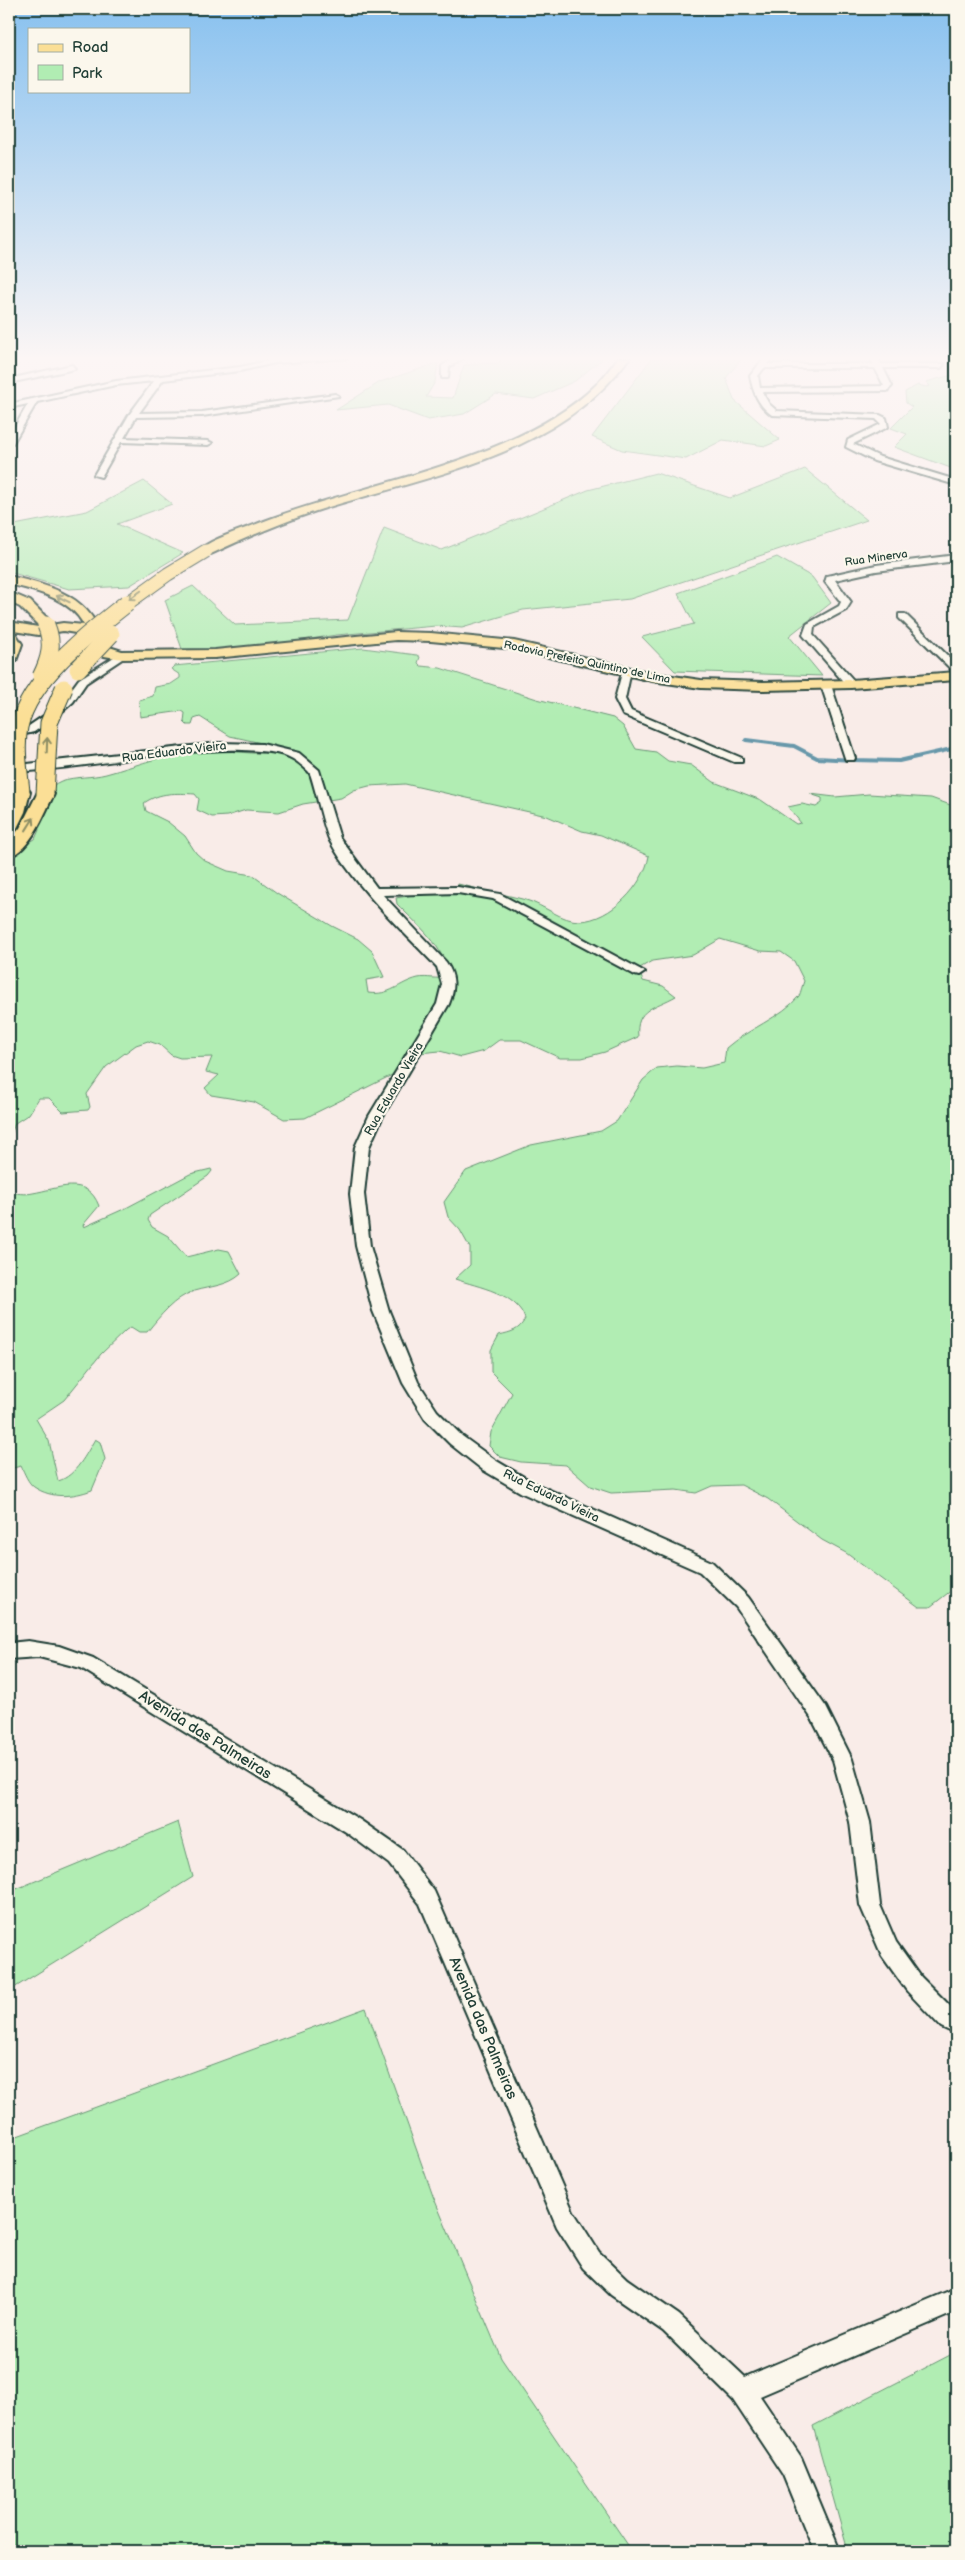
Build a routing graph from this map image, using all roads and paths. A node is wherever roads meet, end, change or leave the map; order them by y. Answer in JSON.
{"nodes":[{"id":1,"x":416,"y":477,"type":"edge"},
{"id":2,"x":437,"y":477,"type":"edge"},
{"id":3,"x":935,"y":477,"type":"edge"},
{"id":4,"x":956,"y":483,"type":"edge"},
{"id":5,"x":214,"y":553,"type":"junction"},
{"id":6,"x":956,"y":558,"type":"edge"},
{"id":7,"x":9,"y":580,"type":"edge"},
{"id":8,"x":9,"y":596,"type":"edge"},
{"id":9,"x":84,"y":611,"type":"junction"},
{"id":10,"x":902,"y":616,"type":"dead end"},
{"id":11,"x":9,"y":626,"type":"edge"},
{"id":12,"x":63,"y":627,"type":"junction"},
{"id":13,"x":42,"y":628,"type":"junction"},
{"id":14,"x":96,"y":633,"type":"junction"},
{"id":15,"x":12,"y":639,"type":"edge"},
{"id":16,"x":122,"y":655,"type":"junction"},
{"id":17,"x":9,"y":661,"type":"edge"},
{"id":18,"x":956,"y":669,"type":"edge"},
{"id":19,"x":626,"y":671,"type":"junction"},
{"id":20,"x":956,"y":676,"type":"edge"},
{"id":21,"x":851,"y":684,"type":"junction"},
{"id":22,"x":826,"y":685,"type":"junction"},
{"id":23,"x":34,"y":690,"type":"junction"},
{"id":24,"x":9,"y":735,"type":"edge"},
{"id":25,"x":850,"y":758,"type":"dead end"},
{"id":26,"x":738,"y":760,"type":"dead end"},
{"id":27,"x":9,"y":769,"type":"edge"},
{"id":28,"x":9,"y":828,"type":"edge"},
{"id":29,"x":9,"y":851,"type":"edge"},
{"id":30,"x":372,"y":892,"type":"junction"},
{"id":31,"x":640,"y":972,"type":"dead end"},
{"id":32,"x":9,"y":1651,"type":"edge"},
{"id":33,"x":956,"y":2024,"type":"edge"},
{"id":34,"x":956,"y":2300,"type":"edge"},
{"id":35,"x":742,"y":2391,"type":"junction"},
{"id":36,"x":827,"y":2551,"type":"edge"}],
"edges":[{"from":1,"to":5,"type":"highway"},
{"from":2,"to":5,"type":"highway"},
{"from":3,"to":4,"type":"street"},
{"from":5,"to":23,"type":"highway","one_way":true,"bridge":true},
{"from":29,"to":5,"type":"highway","one_way":true,"bridge":true},
{"from":6,"to":21,"type":"street","name":"Rua Minerva"},
{"from":9,"to":7,"type":"main road","one_way":true},
{"from":8,"to":13,"type":"highway"},
{"from":9,"to":12,"type":"main road"},
{"from":9,"to":14,"type":"main road"},
{"from":10,"to":18,"type":"street"},
{"from":11,"to":13,"type":"main road"},
{"from":12,"to":13,"type":"main road"},
{"from":12,"to":14,"type":"main road"},
{"from":13,"to":15,"type":"main road"},
{"from":13,"to":23,"type":"highway","bridge":true},
{"from":14,"to":16,"type":"main road","name":"Rodovia Prefeito Quintino de Lima"},
{"from":15,"to":17,"type":"main road"},
{"from":16,"to":19,"type":"main road","name":"Rodovia Prefeito Quintino de Lima"},
{"from":16,"to":24,"type":"street"},
{"from":19,"to":22,"type":"main road","name":"Rodovia Prefeito Quintino de Lima"},
{"from":19,"to":26,"type":"street"},
{"from":20,"to":21,"type":"main road","name":"Rodovia Prefeito Quintino de Lima"},
{"from":21,"to":22,"type":"main road","name":"Rodovia Prefeito Quintino de Lima"},
{"from":22,"to":25,"type":"street"},
{"from":23,"to":28,"type":"highway","bridge":true},
{"from":27,"to":30,"type":"street","name":"Rua Eduardo Vieira"},
{"from":30,"to":31,"type":"street"},
{"from":30,"to":33,"type":"street","name":"Rua Eduardo Vieira"},
{"from":32,"to":35,"type":"street","name":"Avenida das Palmeiras"},
{"from":34,"to":35,"type":"street"},
{"from":35,"to":36,"type":"street","name":"Avenida das Palmeiras"}]}
